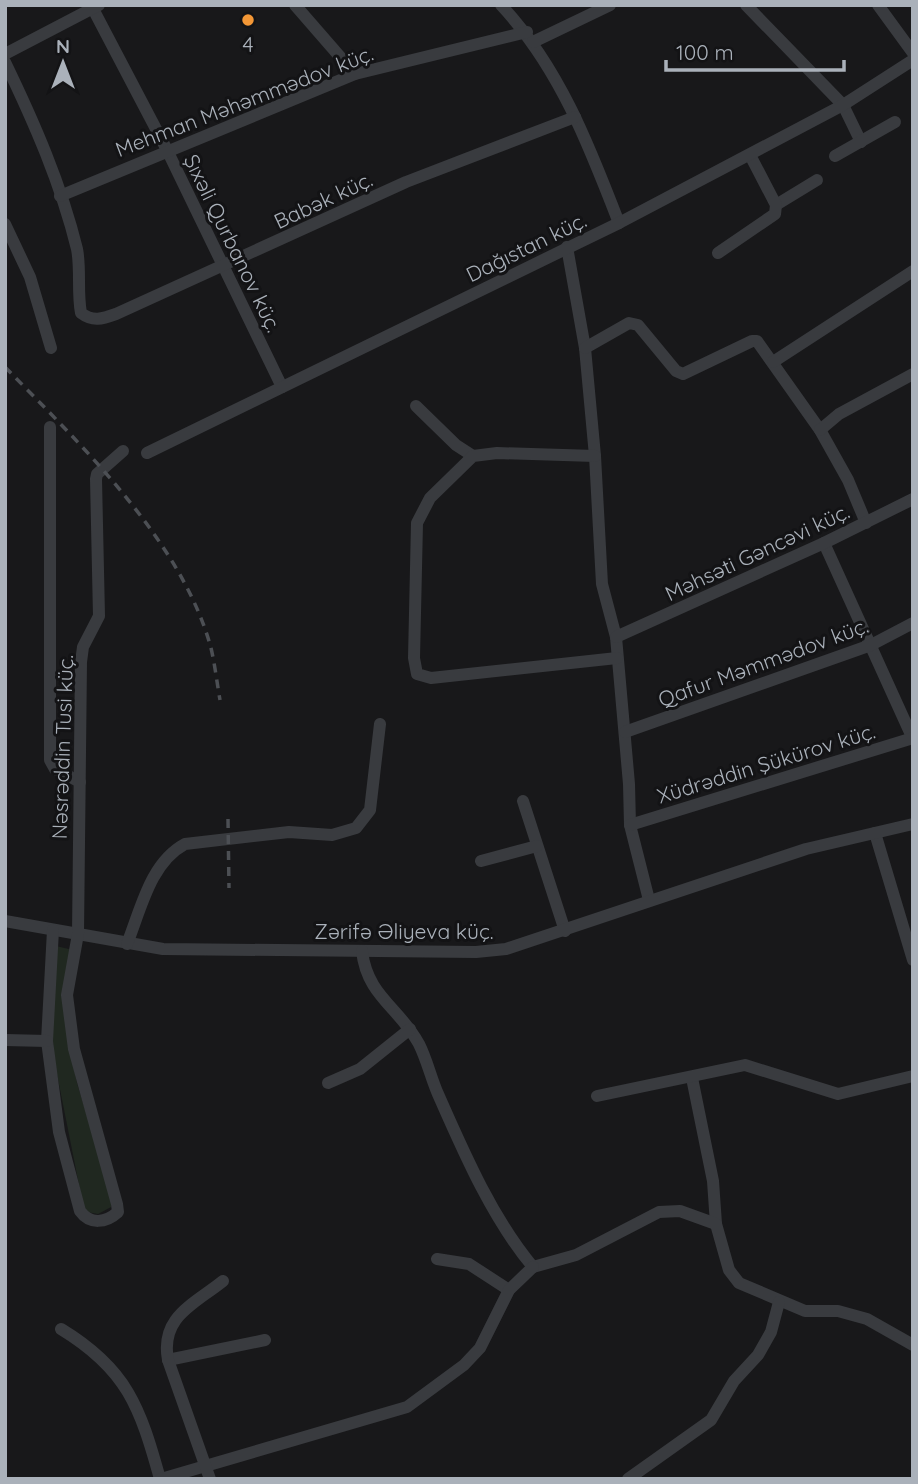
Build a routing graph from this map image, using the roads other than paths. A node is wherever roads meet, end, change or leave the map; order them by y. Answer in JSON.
{"nodes":[{"id":1,"x":295,"y":5,"type":"edge"},
{"id":2,"x":501,"y":5,"type":"edge"},
{"id":3,"x":610,"y":5,"type":"edge"},
{"id":4,"x":746,"y":5,"type":"edge"},
{"id":5,"x":878,"y":5,"type":"edge"},
{"id":6,"x":94,"y":6,"type":"edge"},
{"id":7,"x":530,"y":37,"type":"junction"},
{"id":8,"x":913,"y":52,"type":"edge"},
{"id":9,"x":5,"y":54,"type":"edge"},
{"id":10,"x":913,"y":60,"type":"edge"},
{"id":11,"x":5,"y":62,"type":"edge"},
{"id":12,"x":355,"y":74,"type":"junction"},
{"id":13,"x":843,"y":105,"type":"junction"},
{"id":14,"x":575,"y":117,"type":"junction"},
{"id":15,"x":895,"y":122,"type":"dead end"},
{"id":16,"x":861,"y":142,"type":"junction"},
{"id":17,"x":167,"y":150,"type":"junction"},
{"id":18,"x":750,"y":155,"type":"junction"},
{"id":19,"x":835,"y":156,"type":"dead end"},
{"id":20,"x":817,"y":180,"type":"dead end"},
{"id":21,"x":61,"y":196,"type":"junction"},
{"id":22,"x":776,"y":205,"type":"junction"},
{"id":23,"x":620,"y":223,"type":"junction"},
{"id":24,"x":5,"y":224,"type":"edge"},
{"id":25,"x":567,"y":247,"type":"junction"},
{"id":26,"x":718,"y":253,"type":"dead end"},
{"id":27,"x":223,"y":268,"type":"junction"},
{"id":28,"x":913,"y":271,"type":"edge"},
{"id":29,"x":51,"y":348,"type":"dead end"},
{"id":30,"x":585,"y":348,"type":"junction"},
{"id":31,"x":773,"y":362,"type":"junction"},
{"id":32,"x":913,"y":374,"type":"edge"},
{"id":33,"x":282,"y":387,"type":"junction"},
{"id":34,"x":416,"y":406,"type":"dead end"},
{"id":35,"x":50,"y":427,"type":"dead end"},
{"id":36,"x":820,"y":430,"type":"junction"},
{"id":37,"x":123,"y":451,"type":"dead end"},
{"id":38,"x":147,"y":453,"type":"dead end"},
{"id":39,"x":473,"y":456,"type":"junction"},
{"id":40,"x":595,"y":456,"type":"junction"},
{"id":41,"x":913,"y":499,"type":"edge"},
{"id":42,"x":866,"y":523,"type":"junction"},
{"id":43,"x":824,"y":543,"type":"junction"},
{"id":44,"x":913,"y":623,"type":"edge"},
{"id":45,"x":615,"y":637,"type":"junction"},
{"id":46,"x":871,"y":645,"type":"junction"},
{"id":47,"x":617,"y":658,"type":"junction"},
{"id":48,"x":380,"y":723,"type":"dead end"},
{"id":49,"x":625,"y":732,"type":"junction"},
{"id":50,"x":913,"y":739,"type":"edge"},
{"id":51,"x":79,"y":782,"type":"junction"},
{"id":52,"x":523,"y":801,"type":"dead end"},
{"id":53,"x":913,"y":824,"type":"edge"},
{"id":54,"x":630,"y":825,"type":"junction"},
{"id":55,"x":875,"y":832,"type":"junction"},
{"id":56,"x":537,"y":846,"type":"junction"},
{"id":57,"x":481,"y":861,"type":"dead end"},
{"id":58,"x":649,"y":900,"type":"junction"},
{"id":59,"x":5,"y":921,"type":"edge"},
{"id":60,"x":53,"y":930,"type":"junction"},
{"id":61,"x":565,"y":931,"type":"junction"},
{"id":62,"x":78,"y":934,"type":"junction"},
{"id":63,"x":127,"y":944,"type":"junction"},
{"id":64,"x":362,"y":951,"type":"junction"},
{"id":65,"x":913,"y":960,"type":"edge"},
{"id":66,"x":410,"y":1029,"type":"junction"},
{"id":67,"x":5,"y":1040,"type":"edge"},
{"id":68,"x":47,"y":1041,"type":"junction"},
{"id":69,"x":913,"y":1076,"type":"edge"},
{"id":70,"x":692,"y":1077,"type":"junction"},
{"id":71,"x":328,"y":1083,"type":"dead end"},
{"id":72,"x":597,"y":1096,"type":"dead end"},
{"id":73,"x":716,"y":1224,"type":"junction"},
{"id":74,"x":437,"y":1259,"type":"dead end"},
{"id":75,"x":533,"y":1267,"type":"junction"},
{"id":76,"x":223,"y":1281,"type":"dead end"},
{"id":77,"x":509,"y":1290,"type":"junction"},
{"id":78,"x":779,"y":1302,"type":"junction"},
{"id":79,"x":61,"y":1329,"type":"dead end"},
{"id":80,"x":264,"y":1340,"type":"dead end"},
{"id":81,"x":913,"y":1345,"type":"edge"},
{"id":82,"x":168,"y":1360,"type":"junction"},
{"id":83,"x":207,"y":1473,"type":"edge"},
{"id":84,"x":160,"y":1479,"type":"edge"},
{"id":85,"x":628,"y":1479,"type":"edge"}],
"edges":[{"from":1,"to":12,"type":"street"},
{"from":2,"to":7,"type":"street"},
{"from":3,"to":7,"type":"street","name":"Mehman Məhəmmədov küç."},
{"from":4,"to":13,"type":"street"},
{"from":5,"to":8,"type":"street"},
{"from":6,"to":9,"type":"street"},
{"from":6,"to":17,"type":"street","name":"Şıxəli Qurbanov küç."},
{"from":7,"to":12,"type":"street","name":"Mehman Məhəmmədov küç."},
{"from":7,"to":14,"type":"street"},
{"from":10,"to":13,"type":"street","name":"Dağıstan küç."},
{"from":11,"to":21,"type":"street"},
{"from":12,"to":17,"type":"street","name":"Mehman Məhəmmədov küç."},
{"from":13,"to":16,"type":"street"},
{"from":13,"to":18,"type":"street","name":"Dağıstan küç."},
{"from":14,"to":23,"type":"street"},
{"from":14,"to":27,"type":"street","name":"Babək küç."},
{"from":15,"to":16,"type":"street"},
{"from":16,"to":19,"type":"street"},
{"from":17,"to":21,"type":"street","name":"Mehman Məhəmmədov küç."},
{"from":17,"to":27,"type":"street","name":"Şıxəli Qurbanov küç."},
{"from":18,"to":22,"type":"street"},
{"from":18,"to":23,"type":"street","name":"Dağıstan küç."},
{"from":20,"to":22,"type":"street"},
{"from":21,"to":27,"type":"street","name":"Babək küç."},
{"from":22,"to":26,"type":"street"},
{"from":23,"to":25,"type":"street","name":"Dağıstan küç."},
{"from":24,"to":29,"type":"street"},
{"from":25,"to":30,"type":"street"},
{"from":25,"to":33,"type":"street","name":"Dağıstan küç."},
{"from":27,"to":33,"type":"street","name":"Şıxəli Qurbanov küç."},
{"from":28,"to":31,"type":"street"},
{"from":30,"to":31,"type":"street"},
{"from":30,"to":40,"type":"street"},
{"from":31,"to":36,"type":"street"},
{"from":32,"to":36,"type":"street"},
{"from":33,"to":38,"type":"street","name":"Dağıstan küç."},
{"from":34,"to":39,"type":"street"},
{"from":35,"to":51,"type":"street"},
{"from":36,"to":42,"type":"street"},
{"from":37,"to":51,"type":"street","name":"Nəsrəddin Tusi küç."},
{"from":39,"to":40,"type":"street"},
{"from":39,"to":47,"type":"street"},
{"from":40,"to":45,"type":"street"},
{"from":41,"to":42,"type":"street","name":"Məhsəti Gəncəvi küç."},
{"from":42,"to":43,"type":"street","name":"Məhsəti Gəncəvi küç."},
{"from":43,"to":45,"type":"street","name":"Məhsəti Gəncəvi küç."},
{"from":43,"to":46,"type":"street"},
{"from":44,"to":46,"type":"street","name":"Qafur Məmmədov küç."},
{"from":45,"to":47,"type":"street"},
{"from":46,"to":49,"type":"street","name":"Qafur Məmmədov küç."},
{"from":46,"to":50,"type":"street"},
{"from":47,"to":49,"type":"street"},
{"from":48,"to":63,"type":"street"},
{"from":49,"to":54,"type":"street"},
{"from":50,"to":54,"type":"street","name":"Xüdrəddin Şükürov küç."},
{"from":51,"to":62,"type":"street","name":"Nəsrəddin Tusi küç."},
{"from":52,"to":56,"type":"street"},
{"from":53,"to":55,"type":"street","name":"Zərifə Əliyeva küç."},
{"from":54,"to":58,"type":"street"},
{"from":55,"to":58,"type":"street","name":"Zərifə Əliyeva küç."},
{"from":55,"to":65,"type":"street"},
{"from":56,"to":57,"type":"street"},
{"from":56,"to":61,"type":"street"},
{"from":58,"to":61,"type":"street","name":"Zərifə Əliyeva küç."},
{"from":59,"to":60,"type":"street","name":"Zərifə Əliyeva küç."},
{"from":60,"to":62,"type":"street","name":"Zərifə Əliyeva küç."},
{"from":60,"to":68,"type":"street"},
{"from":61,"to":64,"type":"street","name":"Zərifə Əliyeva küç."},
{"from":62,"to":63,"type":"street","name":"Zərifə Əliyeva küç."},
{"from":62,"to":68,"type":"street","name":"Nəsrəddin Tusi küç."},
{"from":63,"to":64,"type":"street","name":"Zərifə Əliyeva küç."},
{"from":64,"to":66,"type":"street"},
{"from":66,"to":71,"type":"street"},
{"from":66,"to":75,"type":"street"},
{"from":67,"to":68,"type":"street"},
{"from":69,"to":70,"type":"street"},
{"from":70,"to":72,"type":"street"},
{"from":70,"to":73,"type":"street"},
{"from":73,"to":75,"type":"street"},
{"from":73,"to":78,"type":"street"},
{"from":74,"to":77,"type":"street"},
{"from":75,"to":77,"type":"street"},
{"from":76,"to":82,"type":"street"},
{"from":77,"to":83,"type":"street"},
{"from":78,"to":81,"type":"street"},
{"from":78,"to":85,"type":"street"},
{"from":79,"to":84,"type":"street"},
{"from":80,"to":82,"type":"street"},
{"from":82,"to":83,"type":"street"},
{"from":83,"to":84,"type":"street"}]}
